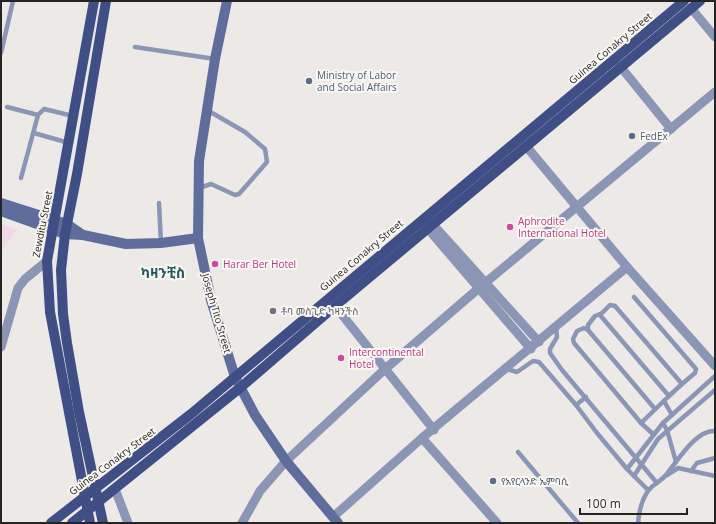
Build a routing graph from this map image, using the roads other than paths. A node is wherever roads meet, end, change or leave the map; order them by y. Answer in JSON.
{"nodes":[{"id":1,"x":13,"y":1,"type":"edge"},
{"id":2,"x":94,"y":1,"type":"edge"},
{"id":3,"x":106,"y":1,"type":"edge"},
{"id":4,"x":227,"y":1,"type":"edge"},
{"id":5,"x":700,"y":1,"type":"edge"},
{"id":6,"x":688,"y":5,"type":"edge"},
{"id":7,"x":665,"y":24,"type":"junction"},
{"id":8,"x":715,"y":37,"type":"edge"},
{"id":9,"x":135,"y":47,"type":"dead end"},
{"id":10,"x":1,"y":53,"type":"edge"},
{"id":11,"x":215,"y":59,"type":"junction"},
{"id":12,"x":620,"y":66,"type":"junction"},
{"id":13,"x":715,"y":92,"type":"edge"},
{"id":14,"x":8,"y":107,"type":"dead end"},
{"id":15,"x":207,"y":110,"type":"junction"},
{"id":16,"x":38,"y":115,"type":"junction"},
{"id":17,"x":73,"y":116,"type":"junction"},
{"id":18,"x":671,"y":129,"type":"junction"},
{"id":19,"x":34,"y":133,"type":"junction"},
{"id":20,"x":69,"y":143,"type":"junction"},
{"id":21,"x":526,"y":146,"type":"junction"},
{"id":22,"x":499,"y":155,"type":"junction"},
{"id":23,"x":506,"y":163,"type":"junction"},
{"id":24,"x":21,"y":178,"type":"dead end"},
{"id":25,"x":199,"y":188,"type":"junction"},
{"id":26,"x":1,"y":203,"type":"edge"},
{"id":27,"x":159,"y":203,"type":"dead end"},
{"id":28,"x":577,"y":206,"type":"junction"},
{"id":29,"x":1,"y":211,"type":"edge"},
{"id":30,"x":424,"y":218,"type":"junction"},
{"id":31,"x":54,"y":226,"type":"junction"},
{"id":32,"x":431,"y":227,"type":"junction"},
{"id":33,"x":66,"y":229,"type":"junction"},
{"id":34,"x":198,"y":238,"type":"junction"},
{"id":35,"x":161,"y":243,"type":"junction"},
{"id":36,"x":47,"y":261,"type":"junction"},
{"id":37,"x":628,"y":267,"type":"junction"},
{"id":38,"x":360,"y":278,"type":"junction"},
{"id":39,"x":483,"y":285,"type":"junction"},
{"id":40,"x":634,"y":297,"type":"dead end"},
{"id":41,"x":334,"y":306,"type":"junction"},
{"id":42,"x":600,"y":314,"type":"junction"},
{"id":43,"x":556,"y":327,"type":"junction"},
{"id":44,"x":588,"y":330,"type":"junction"},
{"id":45,"x":539,"y":342,"type":"junction"},
{"id":46,"x":1,"y":347,"type":"edge"},
{"id":47,"x":531,"y":349,"type":"junction"},
{"id":48,"x":715,"y":366,"type":"edge"},
{"id":49,"x":507,"y":369,"type":"junction"},
{"id":50,"x":384,"y":370,"type":"junction"},
{"id":51,"x":715,"y":376,"type":"edge"},
{"id":52,"x":236,"y":377,"type":"junction"},
{"id":53,"x":682,"y":384,"type":"junction"},
{"id":54,"x":241,"y":387,"type":"junction"},
{"id":55,"x":715,"y":390,"type":"edge"},
{"id":56,"x":669,"y":396,"type":"junction"},
{"id":57,"x":586,"y":397,"type":"junction"},
{"id":58,"x":664,"y":401,"type":"junction"},
{"id":59,"x":576,"y":405,"type":"junction"},
{"id":60,"x":654,"y":409,"type":"junction"},
{"id":61,"x":672,"y":415,"type":"junction"},
{"id":62,"x":641,"y":422,"type":"junction"},
{"id":63,"x":663,"y":423,"type":"junction"},
{"id":64,"x":434,"y":430,"type":"junction"},
{"id":65,"x":667,"y":430,"type":"junction"},
{"id":66,"x":715,"y":431,"type":"edge"},
{"id":67,"x":654,"y":434,"type":"junction"},
{"id":68,"x":422,"y":438,"type":"junction"},
{"id":69,"x":518,"y":452,"type":"dead end"},
{"id":70,"x":637,"y":458,"type":"junction"},
{"id":71,"x":715,"y":458,"type":"edge"},
{"id":72,"x":286,"y":461,"type":"junction"},
{"id":73,"x":676,"y":462,"type":"junction"},
{"id":74,"x":642,"y":464,"type":"junction"},
{"id":75,"x":627,"y":469,"type":"junction"},
{"id":76,"x":691,"y":471,"type":"junction"},
{"id":77,"x":634,"y":476,"type":"junction"},
{"id":78,"x":665,"y":476,"type":"junction"},
{"id":79,"x":715,"y":476,"type":"edge"},
{"id":80,"x":657,"y":483,"type":"junction"},
{"id":81,"x":96,"y":487,"type":"junction"},
{"id":82,"x":115,"y":489,"type":"junction"},
{"id":83,"x":648,"y":490,"type":"junction"},
{"id":84,"x":85,"y":495,"type":"junction"},
{"id":85,"x":99,"y":502,"type":"junction"},
{"id":86,"x":88,"y":511,"type":"junction"},
{"id":87,"x":335,"y":520,"type":"edge"},
{"id":88,"x":51,"y":523,"type":"edge"},
{"id":89,"x":72,"y":523,"type":"edge"},
{"id":90,"x":90,"y":523,"type":"edge"},
{"id":91,"x":103,"y":523,"type":"edge"},
{"id":92,"x":128,"y":523,"type":"edge"},
{"id":93,"x":242,"y":523,"type":"edge"},
{"id":94,"x":497,"y":523,"type":"edge"},
{"id":95,"x":578,"y":523,"type":"edge"},
{"id":96,"x":638,"y":523,"type":"edge"}],
"edges":[{"from":1,"to":10,"type":"lane"},
{"from":2,"to":17,"type":"main road","name":"Zewditu Street"},
{"from":3,"to":33,"type":"main road"},
{"from":4,"to":11,"type":"main road","name":"Joseph Tito Street"},
{"from":5,"to":6,"type":"main road","name":"Guinea Conakry Street"},
{"from":6,"to":7,"type":"main road","name":"Guinea Conakry Street"},
{"from":6,"to":8,"type":"street"},
{"from":7,"to":12,"type":"main road","name":"Guinea Conakry Street"},
{"from":7,"to":22,"type":"main road","name":"Guinea Conakry Street"},
{"from":9,"to":11,"type":"lane"},
{"from":11,"to":15,"type":"main road","name":"Joseph Tito Street"},
{"from":12,"to":18,"type":"street"},
{"from":12,"to":21,"type":"main road","name":"Guinea Conakry Street"},
{"from":13,"to":18,"type":"street"},
{"from":14,"to":16,"type":"lane"},
{"from":15,"to":25,"type":"main road","name":"Joseph Tito Street"},
{"from":15,"to":25,"type":"lane"},
{"from":16,"to":17,"type":"lane"},
{"from":16,"to":19,"type":"lane"},
{"from":17,"to":20,"type":"main road","name":"Zewditu Street"},
{"from":18,"to":28,"type":"street"},
{"from":19,"to":20,"type":"lane"},
{"from":19,"to":24,"type":"lane"},
{"from":20,"to":31,"type":"main road","name":"Zewditu Street"},
{"from":21,"to":23,"type":"main road","name":"Guinea Conakry Street"},
{"from":21,"to":28,"type":"street"},
{"from":22,"to":23,"type":"street"},
{"from":22,"to":30,"type":"main road","name":"Guinea Conakry Street"},
{"from":23,"to":32,"type":"main road","name":"Guinea Conakry Street"},
{"from":25,"to":34,"type":"main road","name":"Joseph Tito Street"},
{"from":26,"to":31,"type":"main road"},
{"from":27,"to":35,"type":"lane"},
{"from":28,"to":37,"type":"street"},
{"from":28,"to":39,"type":"street"},
{"from":29,"to":31,"type":"main road"},
{"from":30,"to":32,"type":"street"},
{"from":30,"to":38,"type":"main road","name":"Guinea Conakry Street"},
{"from":31,"to":33,"type":"main road"},
{"from":31,"to":36,"type":"main road","name":"Zewditu Street"},
{"from":32,"to":38,"type":"main road","name":"Guinea Conakry Street"},
{"from":32,"to":39,"type":"street"},
{"from":33,"to":35,"type":"main road"},
{"from":33,"to":81,"type":"main road"},
{"from":34,"to":35,"type":"main road"},
{"from":34,"to":52,"type":"main road","name":"Joseph Tito Street"},
{"from":36,"to":46,"type":"street"},
{"from":36,"to":84,"type":"main road","name":"Zewditu Street"},
{"from":37,"to":43,"type":"street"},
{"from":37,"to":48,"type":"street"},
{"from":38,"to":41,"type":"main road","name":"Guinea Conakry Street"},
{"from":38,"to":52,"type":"main road","name":"Guinea Conakry Street"},
{"from":39,"to":45,"type":"street"},
{"from":39,"to":47,"type":"street"},
{"from":39,"to":50,"type":"street"},
{"from":40,"to":53,"type":"lane"},
{"from":41,"to":50,"type":"street"},
{"from":41,"to":54,"type":"main road","name":"Guinea Conakry Street"},
{"from":42,"to":44,"type":"lane"},
{"from":42,"to":53,"type":"lane"},
{"from":42,"to":56,"type":"lane"},
{"from":43,"to":45,"type":"street"},
{"from":43,"to":57,"type":"lane"},
{"from":44,"to":60,"type":"lane"},
{"from":44,"to":62,"type":"lane"},
{"from":45,"to":47,"type":"street"},
{"from":47,"to":49,"type":"street"},
{"from":49,"to":59,"type":"lane"},
{"from":49,"to":64,"type":"street"},
{"from":50,"to":64,"type":"street"},
{"from":50,"to":72,"type":"street"},
{"from":51,"to":61,"type":"lane"},
{"from":52,"to":54,"type":"main road","name":"Joseph Tito Street"},
{"from":52,"to":81,"type":"main road","name":"Guinea Conakry Street"},
{"from":53,"to":56,"type":"lane"},
{"from":54,"to":72,"type":"main road","name":"Joseph Tito Street"},
{"from":54,"to":82,"type":"main road","name":"Guinea Conakry Street"},
{"from":55,"to":65,"type":"lane"},
{"from":56,"to":58,"type":"lane"},
{"from":57,"to":59,"type":"lane"},
{"from":57,"to":70,"type":"lane"},
{"from":58,"to":60,"type":"lane"},
{"from":58,"to":61,"type":"lane"},
{"from":59,"to":75,"type":"lane"},
{"from":60,"to":62,"type":"lane"},
{"from":61,"to":63,"type":"lane"},
{"from":62,"to":67,"type":"lane"},
{"from":63,"to":65,"type":"lane"},
{"from":63,"to":67,"type":"lane"},
{"from":64,"to":68,"type":"street"},
{"from":65,"to":73,"type":"lane"},
{"from":65,"to":74,"type":"lane"},
{"from":66,"to":73,"type":"lane"},
{"from":67,"to":70,"type":"lane"},
{"from":68,"to":87,"type":"street"},
{"from":68,"to":94,"type":"street"},
{"from":69,"to":95,"type":"lane"},
{"from":70,"to":74,"type":"lane"},
{"from":70,"to":75,"type":"lane"},
{"from":71,"to":76,"type":"lane"},
{"from":72,"to":87,"type":"main road","name":"Joseph Tito Street"},
{"from":72,"to":93,"type":"street"},
{"from":73,"to":78,"type":"lane"},
{"from":74,"to":77,"type":"lane"},
{"from":74,"to":80,"type":"lane"},
{"from":75,"to":77,"type":"lane"},
{"from":76,"to":78,"type":"lane"},
{"from":76,"to":79,"type":"lane"},
{"from":77,"to":83,"type":"lane"},
{"from":78,"to":80,"type":"lane"},
{"from":80,"to":83,"type":"lane"},
{"from":81,"to":84,"type":"main road","name":"Guinea Conakry Street"},
{"from":81,"to":85,"type":"main road"},
{"from":82,"to":85,"type":"main road","name":"Guinea Conakry Street"},
{"from":82,"to":92,"type":"street"},
{"from":83,"to":96,"type":"lane"},
{"from":84,"to":86,"type":"main road","name":"Zewditu Street"},
{"from":84,"to":88,"type":"main road","name":"Guinea Conakry Street"},
{"from":85,"to":86,"type":"main road","name":"Guinea Conakry Street"},
{"from":85,"to":91,"type":"main road"},
{"from":86,"to":89,"type":"main road","name":"Guinea Conakry Street"},
{"from":86,"to":90,"type":"main road","name":"Zewditu Street"}]}
